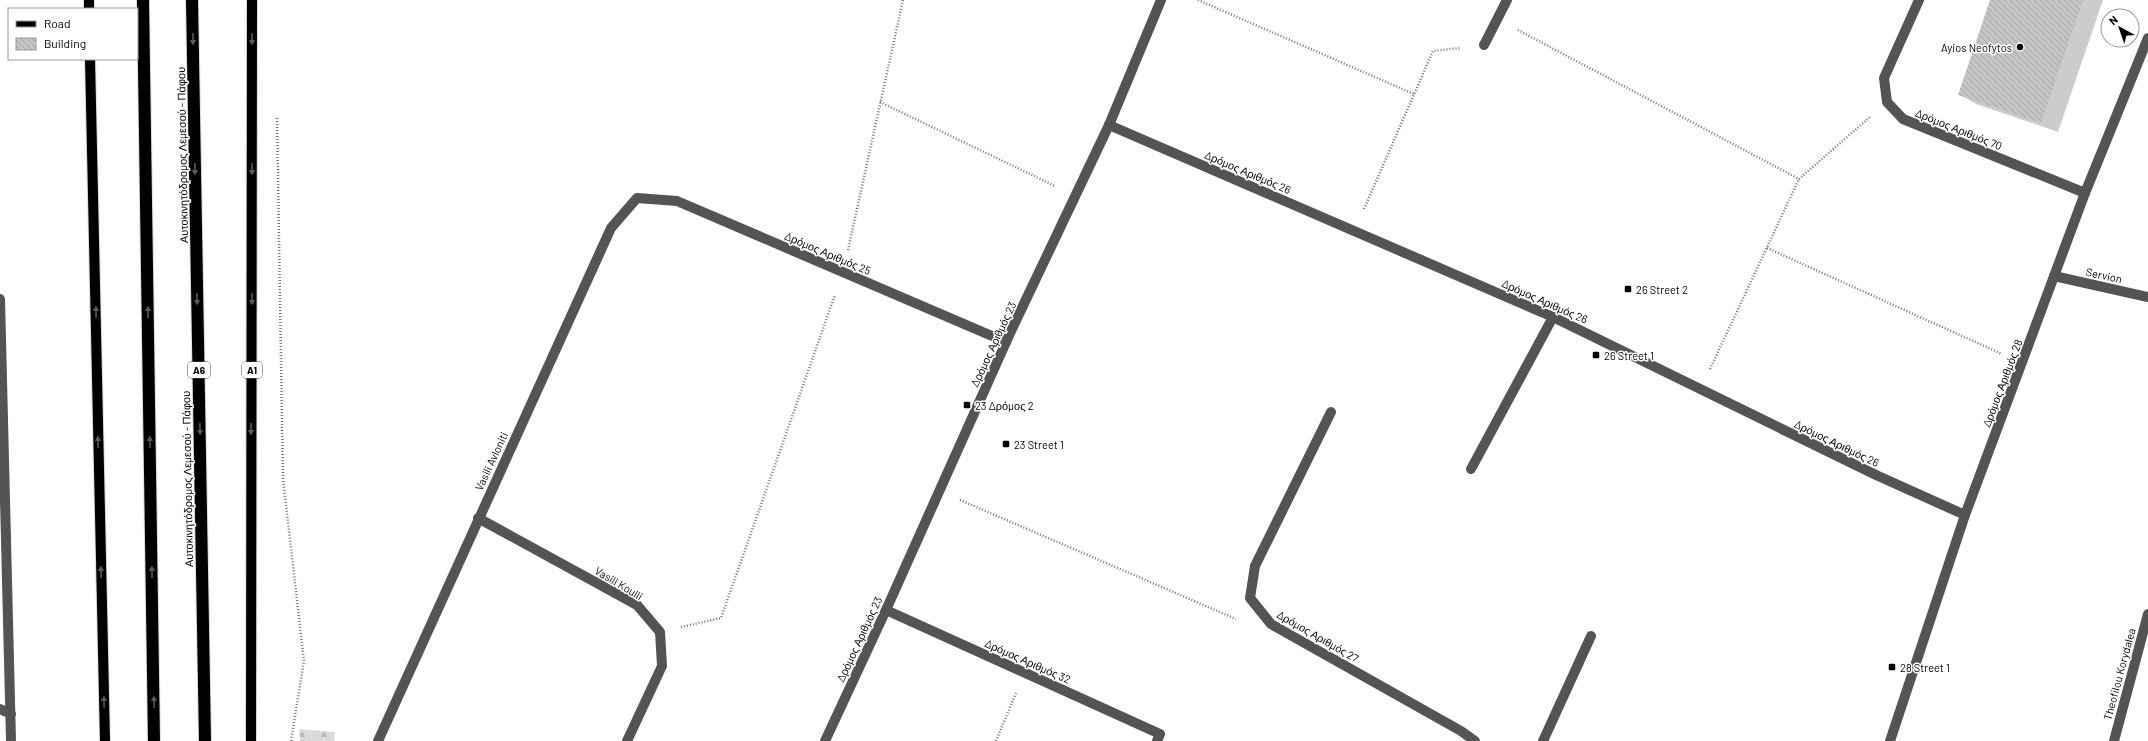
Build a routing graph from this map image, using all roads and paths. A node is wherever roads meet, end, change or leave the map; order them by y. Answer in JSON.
{"nodes":[{"id":1,"x":143,"y":0,"type":"edge"},
{"id":2,"x":192,"y":0,"type":"edge"},
{"id":3,"x":252,"y":0,"type":"edge"},
{"id":4,"x":903,"y":0,"type":"edge"},
{"id":5,"x":1161,"y":0,"type":"edge"},
{"id":6,"x":1198,"y":0,"type":"edge"},
{"id":7,"x":1507,"y":0,"type":"edge"},
{"id":8,"x":1919,"y":0,"type":"edge"},
{"id":9,"x":1497,"y":19,"type":"junction"},
{"id":10,"x":2148,"y":38,"type":"edge"},
{"id":11,"x":1484,"y":45,"type":"joint"},
{"id":12,"x":90,"y":60,"type":"edge"},
{"id":13,"x":1414,"y":94,"type":"junction"},
{"id":14,"x":880,"y":102,"type":"junction"},
{"id":15,"x":1887,"y":102,"type":"junction"},
{"id":16,"x":277,"y":112,"type":"dead end"},
{"id":17,"x":1109,"y":126,"type":"junction"},
{"id":18,"x":1799,"y":179,"type":"junction"},
{"id":19,"x":2085,"y":193,"type":"junction"},
{"id":20,"x":1076,"y":196,"type":"junction"},
{"id":21,"x":637,"y":198,"type":"joint"},
{"id":22,"x":1354,"y":231,"type":"junction"},
{"id":23,"x":1767,"y":248,"type":"junction"},
{"id":24,"x":843,"y":272,"type":"junction"},
{"id":25,"x":2054,"y":276,"type":"junction"},
{"id":26,"x":2148,"y":297,"type":"edge"},
{"id":27,"x":0,"y":299,"type":"edge"},
{"id":28,"x":1553,"y":317,"type":"junction"},
{"id":29,"x":1006,"y":342,"type":"junction"},
{"id":30,"x":2022,"y":363,"type":"junction"},
{"id":31,"x":1701,"y":389,"type":"junction"},
{"id":32,"x":1331,"y":412,"type":"dead end"},
{"id":33,"x":1471,"y":469,"type":"dead end"},
{"id":34,"x":939,"y":491,"type":"junction"},
{"id":35,"x":1965,"y":515,"type":"junction"},
{"id":36,"x":478,"y":518,"type":"junction"},
{"id":37,"x":886,"y":610,"type":"junction"},
{"id":38,"x":2148,"y":614,"type":"edge"},
{"id":39,"x":1236,"y":619,"type":"dead end"},
{"id":40,"x":660,"y":632,"type":"junction"},
{"id":41,"x":1592,"y":636,"type":"dead end"},
{"id":42,"x":1024,"y":673,"type":"junction"},
{"id":43,"x":0,"y":709,"type":"edge"},
{"id":44,"x":11,"y":714,"type":"junction"},
{"id":45,"x":1159,"y":737,"type":"edge"},
{"id":46,"x":11,"y":741,"type":"edge"},
{"id":47,"x":105,"y":741,"type":"edge"},
{"id":48,"x":154,"y":741,"type":"edge"},
{"id":49,"x":205,"y":741,"type":"edge"},
{"id":50,"x":251,"y":741,"type":"edge"},
{"id":51,"x":291,"y":741,"type":"edge"},
{"id":52,"x":378,"y":741,"type":"edge"},
{"id":53,"x":627,"y":741,"type":"edge"},
{"id":54,"x":825,"y":741,"type":"edge"},
{"id":55,"x":996,"y":741,"type":"edge"},
{"id":56,"x":1475,"y":741,"type":"edge"},
{"id":57,"x":1543,"y":741,"type":"edge"},
{"id":58,"x":1890,"y":741,"type":"edge"},
{"id":59,"x":2114,"y":741,"type":"edge"}],
"edges":[{"from":48,"to":1,"type":"highway","one_way":true},
{"from":2,"to":49,"type":"highway","name":"Αυτοκινητόδρομος Λεμεσού - Πάφου","number":"A6","one_way":true},
{"from":3,"to":50,"type":"main road","number":"A1","one_way":true},
{"from":4,"to":14,"type":"path"},
{"from":5,"to":17,"type":"street","name":"Δρόμος Αριθμός 23"},
{"from":6,"to":13,"type":"path"},
{"from":7,"to":9,"type":"street"},
{"from":8,"to":15,"type":"street"},
{"from":9,"to":11,"type":"street"},
{"from":9,"to":18,"type":"path"},
{"from":10,"to":19,"type":"street","name":"Δρόμος Αριθμός 28"},
{"from":11,"to":13,"type":"path"},
{"from":47,"to":12,"type":"main road","one_way":true},
{"from":13,"to":22,"type":"path"},
{"from":14,"to":20,"type":"path"},
{"from":14,"to":24,"type":"path"},
{"from":15,"to":18,"type":"path"},
{"from":15,"to":19,"type":"street","name":"Δρόμος Αριθμός 70"},
{"from":16,"to":51,"type":"path"},
{"from":17,"to":20,"type":"street","name":"Δρόμος Αριθμός 23"},
{"from":17,"to":22,"type":"street","name":"Δρόμος Αριθμός 26"},
{"from":18,"to":23,"type":"path"},
{"from":19,"to":25,"type":"street","name":"Δρόμος Αριθμός 28"},
{"from":20,"to":29,"type":"street","name":"Δρόμος Αριθμός 23"},
{"from":21,"to":24,"type":"street","name":"Δρόμος Αριθμός 25"},
{"from":21,"to":36,"type":"street","name":"Vasili Avloniti"},
{"from":22,"to":28,"type":"street","name":"Δρόμος Αριθμός 26"},
{"from":23,"to":30,"type":"path"},
{"from":23,"to":31,"type":"path"},
{"from":24,"to":29,"type":"street","name":"Δρόμος Αριθμός 25"},
{"from":24,"to":40,"type":"path"},
{"from":25,"to":26,"type":"street","name":"Servion"},
{"from":25,"to":30,"type":"street","name":"Δρόμος Αριθμός 28"},
{"from":27,"to":44,"type":"street"},
{"from":28,"to":31,"type":"street","name":"Δρόμος Αριθμός 26"},
{"from":28,"to":33,"type":"street"},
{"from":29,"to":34,"type":"street","name":"Δρόμος Αριθμός 23"},
{"from":30,"to":35,"type":"street","name":"Δρόμος Αριθμός 28"},
{"from":31,"to":35,"type":"street","name":"Δρόμος Αριθμός 26"},
{"from":32,"to":56,"type":"street","name":"Δρόμος Αριθμός 27"},
{"from":34,"to":37,"type":"street","name":"Δρόμος Αριθμός 23"},
{"from":34,"to":39,"type":"path"},
{"from":35,"to":58,"type":"street","name":"Δρόμος Αριθμός 28"},
{"from":36,"to":40,"type":"street","name":"Vasili Koulli"},
{"from":36,"to":52,"type":"street","name":"Vasili Avloniti"},
{"from":37,"to":42,"type":"street","name":"Δρόμος Αριθμός 32"},
{"from":37,"to":54,"type":"street","name":"Δρόμος Αριθμός 23"},
{"from":38,"to":59,"type":"street","name":"Theofilou Korydalea"},
{"from":40,"to":53,"type":"street"},
{"from":41,"to":57,"type":"street"},
{"from":42,"to":45,"type":"street","name":"Δρόμος Αριθμός 32"},
{"from":42,"to":55,"type":"path"},
{"from":43,"to":44,"type":"street"},
{"from":44,"to":46,"type":"street"}]}
